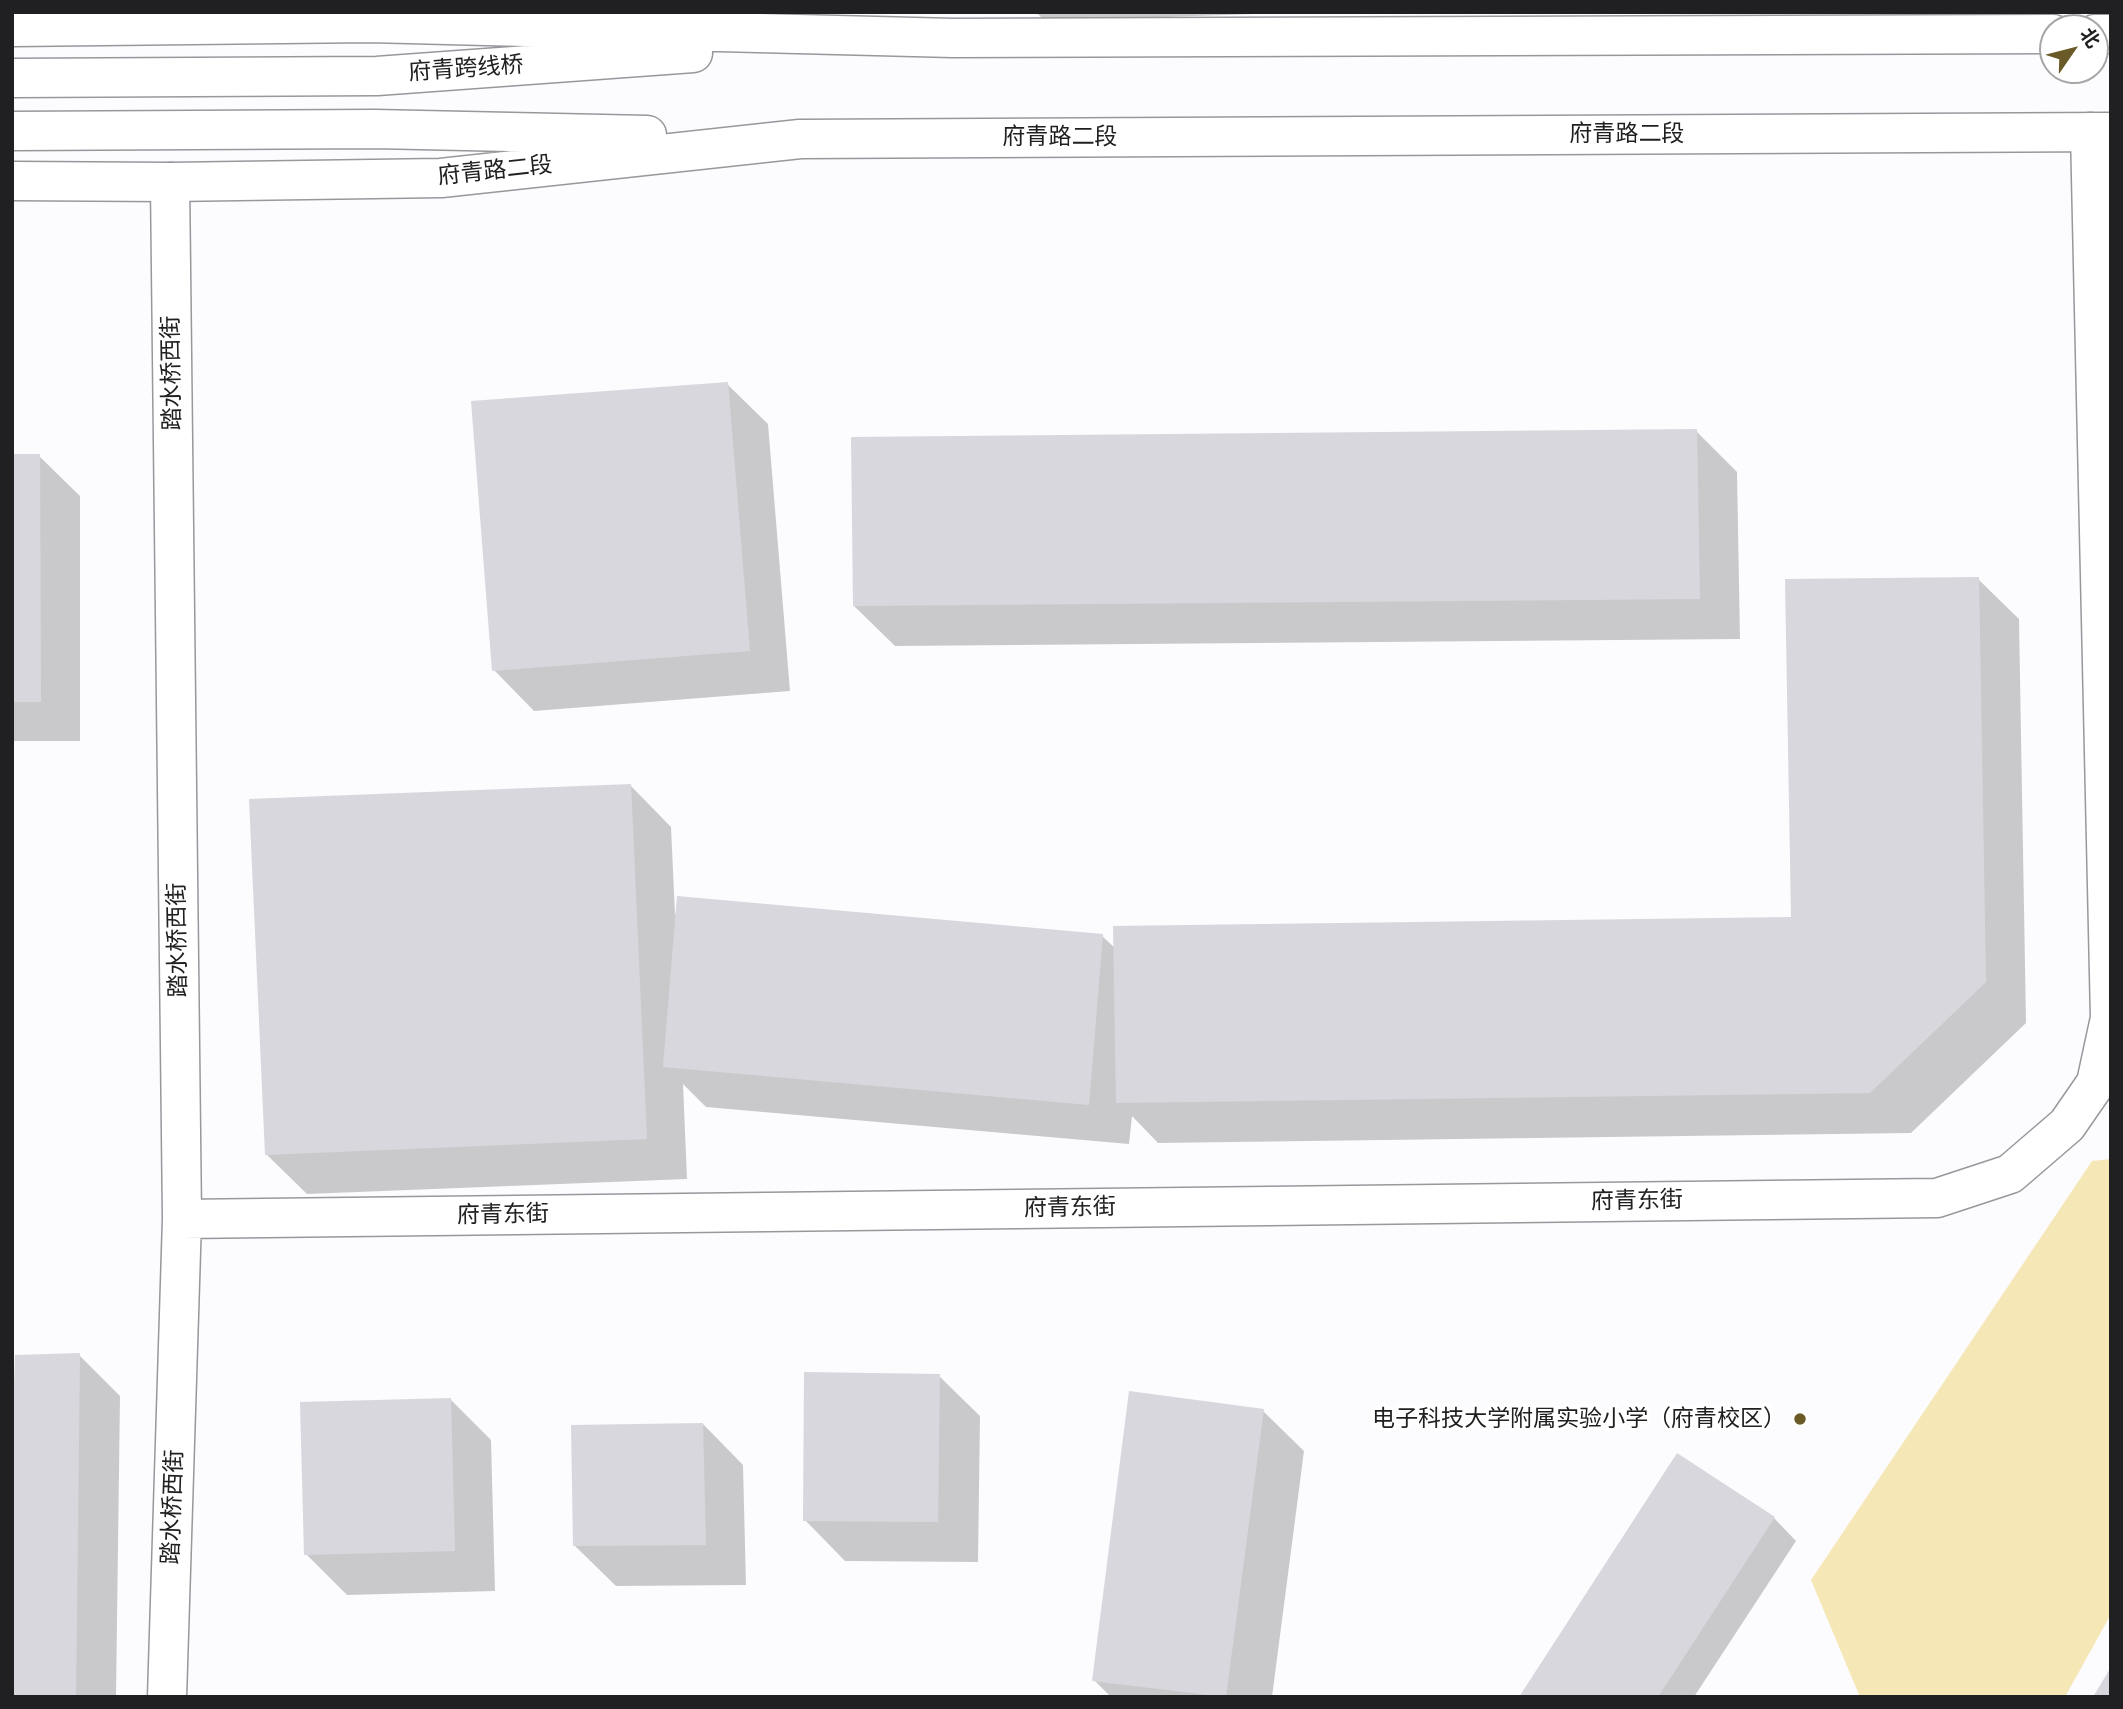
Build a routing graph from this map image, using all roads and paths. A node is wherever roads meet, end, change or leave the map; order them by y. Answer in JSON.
{"nodes":[{"id":1,"x":370,"y":18,"type":"edge"},
{"id":2,"x":771,"y":23,"type":"edge"},
{"id":3,"x":12,"y":27,"type":"edge"},
{"id":4,"x":941,"y":29,"type":"edge"},
{"id":5,"x":2039,"y":34,"type":"edge"},
{"id":6,"x":12,"y":78,"type":"edge"},
{"id":7,"x":12,"y":131,"type":"edge"},
{"id":8,"x":2101,"y":132,"type":"edge"},
{"id":9,"x":800,"y":139,"type":"junction"},
{"id":10,"x":12,"y":181,"type":"edge"},
{"id":11,"x":170,"y":183,"type":"junction"},
{"id":12,"x":182,"y":1219,"type":"junction"},
{"id":13,"x":167,"y":1697,"type":"edge"}],
"edges":[{"from":1,"to":2,"type":"main road"},
{"from":1,"to":3,"type":"main road"},
{"from":2,"to":4,"type":"main road"},
{"from":4,"to":5,"type":"main road"},
{"from":4,"to":6,"type":"main road","name":"府青跨线桥"},
{"from":7,"to":9,"type":"main road"},
{"from":8,"to":9,"type":"main road","name":"府青路二段"},
{"from":8,"to":12,"type":"main road","name":"府青东街"},
{"from":9,"to":11,"type":"main road","name":"府青路二段"},
{"from":10,"to":11,"type":"main road","name":"府青路二段"},
{"from":11,"to":12,"type":"main road","name":"踏水桥西街"},
{"from":12,"to":13,"type":"main road","name":"踏水桥西街"}]}
